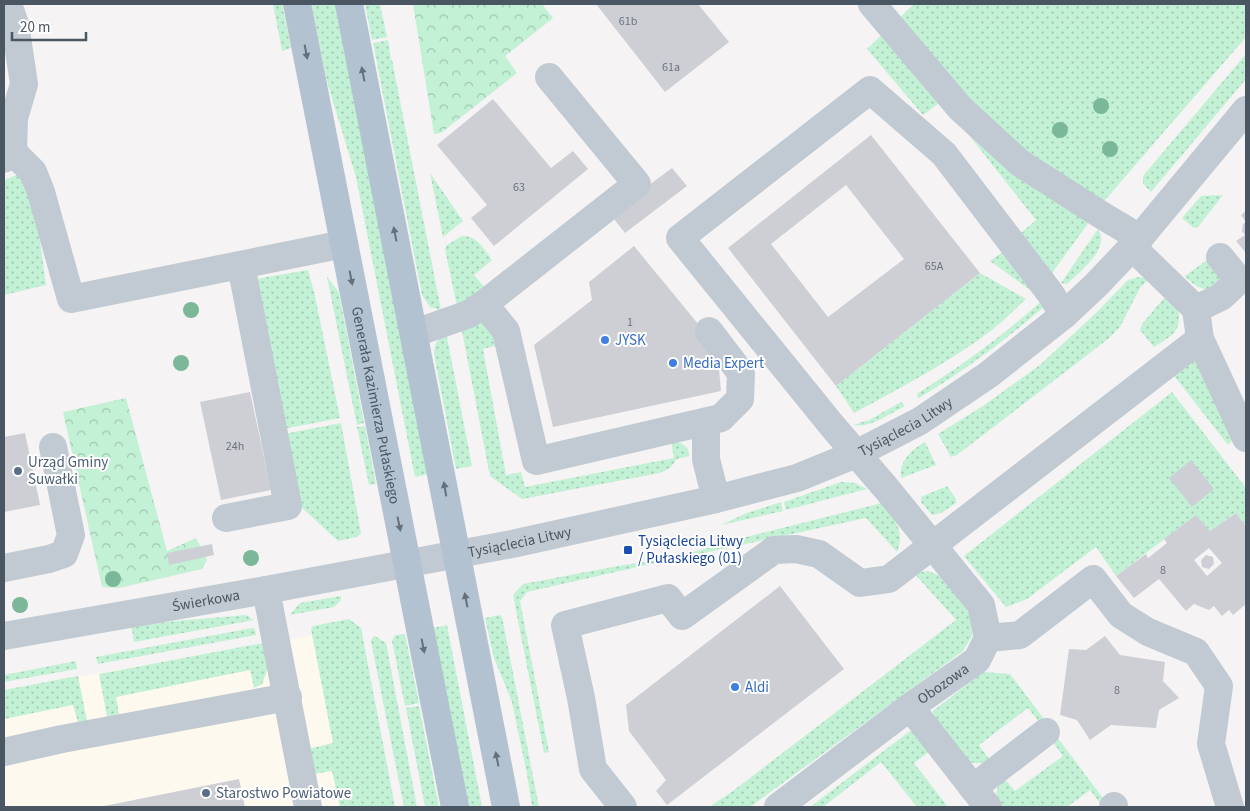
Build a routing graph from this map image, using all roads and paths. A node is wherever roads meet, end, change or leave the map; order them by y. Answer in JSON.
{"nodes":[{"id":1,"x":8,"y":4,"type":"edge"},
{"id":2,"x":296,"y":4,"type":"edge"},
{"id":3,"x":349,"y":4,"type":"edge"},
{"id":4,"x":872,"y":4,"type":"edge"},
{"id":5,"x":549,"y":77,"type":"dead end"},
{"id":6,"x":1246,"y":110,"type":"edge"},
{"id":7,"x":8,"y":156,"type":"edge"},
{"id":8,"x":1136,"y":242,"type":"junction"},
{"id":9,"x":344,"y":244,"type":"junction"},
{"id":10,"x":1220,"y":257,"type":"dead end"},
{"id":11,"x":241,"y":265,"type":"junction"},
{"id":12,"x":484,"y":304,"type":"junction"},
{"id":13,"x":1196,"y":308,"type":"junction"},
{"id":14,"x":1064,"y":315,"type":"junction"},
{"id":15,"x":709,"y":330,"type":"dead end"},
{"id":16,"x":415,"y":333,"type":"junction"},
{"id":17,"x":1200,"y":339,"type":"junction"},
{"id":18,"x":706,"y":422,"type":"junction"},
{"id":19,"x":1246,"y":438,"type":"edge"},
{"id":20,"x":53,"y":447,"type":"dead end"},
{"id":21,"x":856,"y":454,"type":"junction"},
{"id":22,"x":716,"y":499,"type":"junction"},
{"id":23,"x":226,"y":518,"type":"dead end"},
{"id":24,"x":932,"y":544,"type":"junction"},
{"id":25,"x":457,"y":554,"type":"junction"},
{"id":26,"x":408,"y":563,"type":"junction"},
{"id":27,"x":4,"y":568,"type":"edge"},
{"id":28,"x":266,"y":590,"type":"junction"},
{"id":29,"x":4,"y":636,"type":"edge"},
{"id":30,"x":988,"y":638,"type":"junction"},
{"id":31,"x":288,"y":697,"type":"junction"},
{"id":32,"x":910,"y":707,"type":"junction"},
{"id":33,"x":1046,"y":732,"type":"dead end"},
{"id":34,"x":4,"y":752,"type":"edge"},
{"id":35,"x":980,"y":797,"type":"edge"},
{"id":36,"x":308,"y":807,"type":"edge"},
{"id":37,"x":456,"y":807,"type":"edge"},
{"id":38,"x":506,"y":807,"type":"edge"},
{"id":39,"x":623,"y":807,"type":"edge"},
{"id":40,"x":778,"y":807,"type":"edge"},
{"id":41,"x":1230,"y":807,"type":"edge"}],
"edges":[{"from":1,"to":7,"type":"street"},
{"from":2,"to":9,"type":"main road","name":"Generała Kazimierza Pułaskiego","one_way":true},
{"from":16,"to":3,"type":"main road","one_way":true},
{"from":4,"to":8,"type":"street"},
{"from":5,"to":12,"type":"street"},
{"from":6,"to":8,"type":"street","name":"Tysiąclecia Litwy"},
{"from":7,"to":11,"type":"street"},
{"from":8,"to":13,"type":"street"},
{"from":8,"to":14,"type":"street","name":"Tysiąclecia Litwy"},
{"from":9,"to":11,"type":"street"},
{"from":9,"to":26,"type":"main road","name":"Generała Kazimierza Pułaskiego","one_way":true},
{"from":10,"to":13,"type":"street"},
{"from":11,"to":23,"type":"street"},
{"from":12,"to":16,"type":"street"},
{"from":12,"to":18,"type":"street"},
{"from":13,"to":17,"type":"street"},
{"from":14,"to":21,"type":"street","name":"Tysiąclecia Litwy"},
{"from":14,"to":21,"type":"street"},
{"from":15,"to":18,"type":"street"},
{"from":25,"to":16,"type":"main road","one_way":true},
{"from":17,"to":19,"type":"street"},
{"from":17,"to":24,"type":"street"},
{"from":18,"to":22,"type":"street"},
{"from":20,"to":27,"type":"street"},
{"from":21,"to":22,"type":"street","name":"Tysiąclecia Litwy"},
{"from":21,"to":24,"type":"street"},
{"from":22,"to":25,"type":"street","name":"Tysiąclecia Litwy"},
{"from":24,"to":30,"type":"street"},
{"from":24,"to":39,"type":"street"},
{"from":25,"to":26,"type":"street","name":"Tysiąclecia Litwy"},
{"from":38,"to":25,"type":"main road","one_way":true},
{"from":26,"to":28,"type":"street","name":"Świerkowa"},
{"from":26,"to":37,"type":"main road","name":"Generała Kazimierza Pułaskiego","one_way":true},
{"from":28,"to":29,"type":"street","name":"Świerkowa"},
{"from":28,"to":31,"type":"street"},
{"from":30,"to":32,"type":"street","name":"Obozowa"},
{"from":30,"to":41,"type":"street"},
{"from":31,"to":34,"type":"street"},
{"from":31,"to":36,"type":"street"},
{"from":32,"to":35,"type":"street"},
{"from":32,"to":40,"type":"street","name":"Obozowa"},
{"from":33,"to":35,"type":"street"}]}
